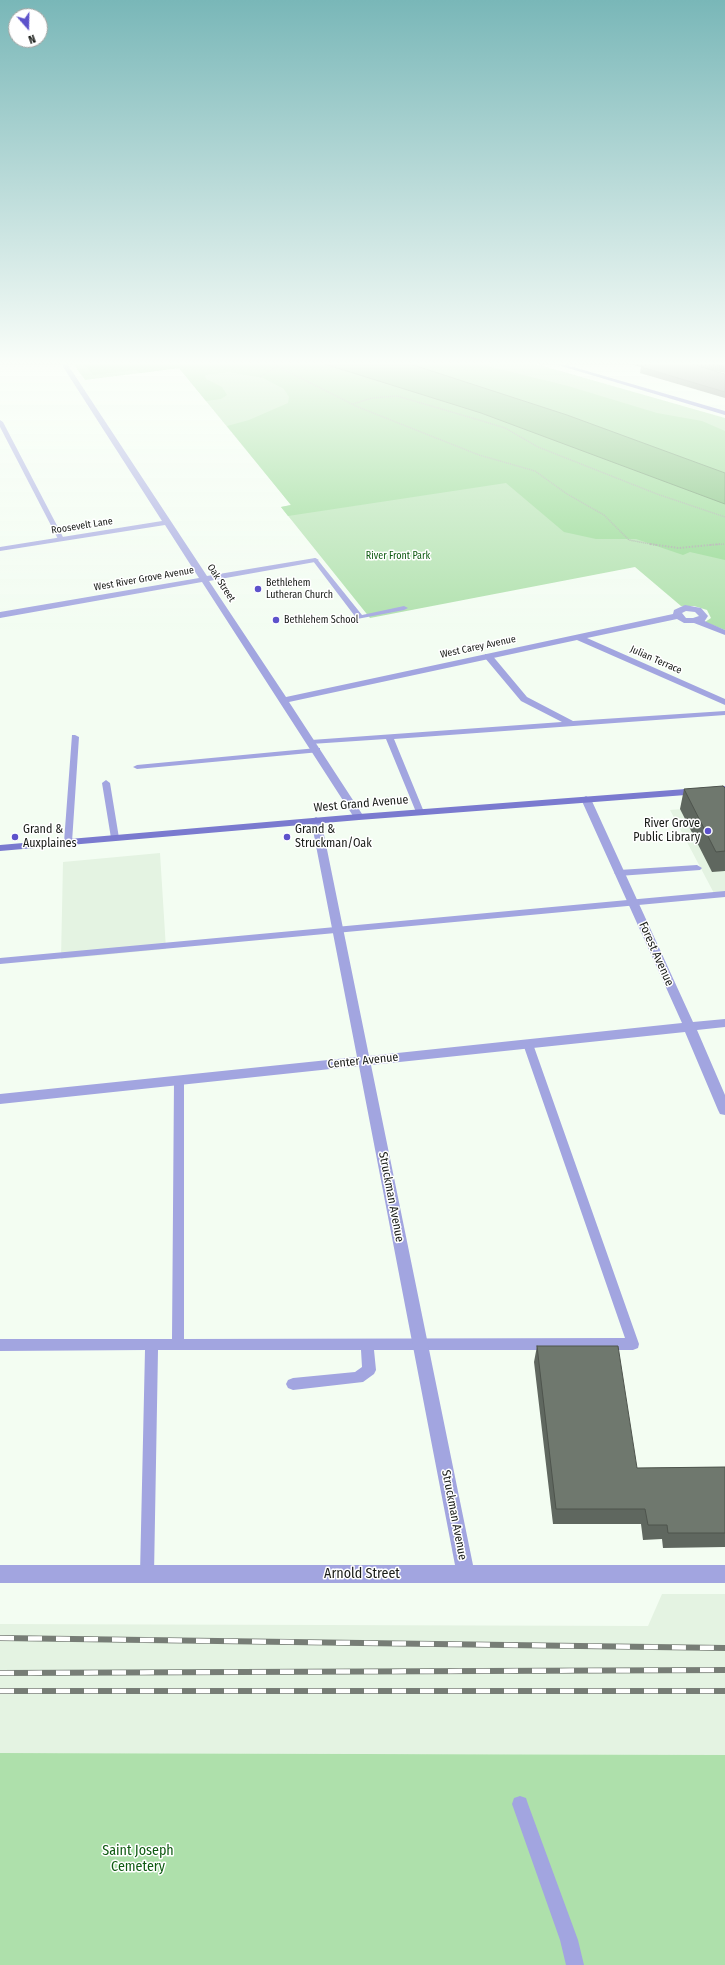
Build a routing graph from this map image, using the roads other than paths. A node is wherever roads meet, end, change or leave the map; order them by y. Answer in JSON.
{"nodes":[{"id":1,"x":16,"y":454,"type":"edge"},
{"id":2,"x":123,"y":454,"type":"edge"},
{"id":3,"x":168,"y":522,"type":"junction"},
{"id":4,"x":61,"y":540,"type":"junction"},
{"id":5,"x":0,"y":549,"type":"edge"},
{"id":6,"x":315,"y":560,"type":"joint"},
{"id":7,"x":205,"y":579,"type":"junction"},
{"id":8,"x":404,"y":608,"type":"dead end"},
{"id":9,"x":0,"y":615,"type":"edge"},
{"id":10,"x":678,"y":616,"type":"junction"},
{"id":11,"x":697,"y":621,"type":"junction"},
{"id":12,"x":725,"y":633,"type":"edge"},
{"id":13,"x":577,"y":637,"type":"junction"},
{"id":14,"x":488,"y":656,"type":"junction"},
{"id":15,"x":284,"y":700,"type":"junction"},
{"id":16,"x":725,"y":702,"type":"edge"},
{"id":17,"x":725,"y":713,"type":"edge"},
{"id":18,"x":572,"y":724,"type":"junction"},
{"id":19,"x":75,"y":737,"type":"dead end"},
{"id":20,"x":389,"y":737,"type":"junction"},
{"id":21,"x":311,"y":742,"type":"junction"},
{"id":22,"x":316,"y":750,"type":"junction"},
{"id":23,"x":137,"y":767,"type":"dead end"},
{"id":24,"x":106,"y":783,"type":"dead end"},
{"id":25,"x":725,"y":789,"type":"edge"},
{"id":26,"x":586,"y":799,"type":"junction"},
{"id":27,"x":420,"y":812,"type":"junction"},
{"id":28,"x":359,"y":817,"type":"junction"},
{"id":29,"x":316,"y":820,"type":"junction"},
{"id":30,"x":115,"y":838,"type":"junction"},
{"id":31,"x":68,"y":842,"type":"junction"},
{"id":32,"x":0,"y":848,"type":"edge"},
{"id":33,"x":697,"y":868,"type":"dead end"},
{"id":34,"x":619,"y":873,"type":"junction"},
{"id":35,"x":725,"y":894,"type":"edge"},
{"id":36,"x":632,"y":902,"type":"junction"},
{"id":37,"x":338,"y":931,"type":"junction"},
{"id":38,"x":0,"y":961,"type":"edge"},
{"id":39,"x":725,"y":1023,"type":"edge"},
{"id":40,"x":689,"y":1026,"type":"junction"},
{"id":41,"x":528,"y":1044,"type":"junction"},
{"id":42,"x":364,"y":1061,"type":"junction"},
{"id":43,"x":178,"y":1080,"type":"junction"},
{"id":44,"x":0,"y":1099,"type":"edge"},
{"id":45,"x":725,"y":1110,"type":"edge"},
{"id":46,"x":0,"y":1345,"type":"edge"},
{"id":47,"x":152,"y":1345,"type":"junction"},
{"id":48,"x":178,"y":1345,"type":"junction"},
{"id":49,"x":367,"y":1345,"type":"junction"},
{"id":50,"x":420,"y":1345,"type":"junction"},
{"id":51,"x":293,"y":1384,"type":"dead end"},
{"id":52,"x":0,"y":1574,"type":"edge"},
{"id":53,"x":148,"y":1574,"type":"junction"},
{"id":54,"x":466,"y":1574,"type":"junction"},
{"id":55,"x":725,"y":1574,"type":"edge"},
{"id":56,"x":520,"y":1804,"type":"dead end"},
{"id":57,"x":575,"y":1965,"type":"edge"}],
"edges":[{"from":1,"to":4,"type":"lane"},
{"from":2,"to":3,"type":"street","name":"Oak Street"},
{"from":3,"to":4,"type":"street","name":"Roosevelt Lane"},
{"from":3,"to":7,"type":"street","name":"Oak Street"},
{"from":4,"to":5,"type":"street","name":"Roosevelt Lane"},
{"from":6,"to":7,"type":"street","name":"West River Grove Avenue"},
{"from":6,"to":8,"type":"lane"},
{"from":7,"to":9,"type":"street","name":"West River Grove Avenue"},
{"from":7,"to":15,"type":"street","name":"Oak Street"},
{"from":10,"to":11,"type":"street","name":"West Carey Avenue"},
{"from":10,"to":11,"type":"street","name":"West Carey Avenue"},
{"from":10,"to":13,"type":"street","name":"West Carey Avenue"},
{"from":11,"to":12,"type":"lane"},
{"from":13,"to":14,"type":"street","name":"West Carey Avenue"},
{"from":13,"to":16,"type":"street","name":"Julian Terrace"},
{"from":14,"to":15,"type":"street","name":"West Carey Avenue"},
{"from":14,"to":18,"type":"lane"},
{"from":15,"to":21,"type":"street","name":"Oak Street"},
{"from":17,"to":18,"type":"lane"},
{"from":18,"to":20,"type":"lane"},
{"from":19,"to":31,"type":"lane"},
{"from":20,"to":21,"type":"lane"},
{"from":20,"to":27,"type":"lane"},
{"from":21,"to":22,"type":"street","name":"Oak Street"},
{"from":22,"to":23,"type":"lane"},
{"from":22,"to":28,"type":"street","name":"Oak Street"},
{"from":24,"to":30,"type":"lane"},
{"from":25,"to":26,"type":"main road","name":"West Grand Avenue"},
{"from":26,"to":27,"type":"main road","name":"West Grand Avenue"},
{"from":26,"to":34,"type":"street","name":"Forest Avenue"},
{"from":27,"to":28,"type":"main road","name":"West Grand Avenue"},
{"from":28,"to":29,"type":"main road","name":"West Grand Avenue"},
{"from":29,"to":30,"type":"main road","name":"West Grand Avenue"},
{"from":29,"to":37,"type":"street","name":"Struckman Avenue"},
{"from":30,"to":31,"type":"main road","name":"West Grand Avenue"},
{"from":31,"to":32,"type":"main road","name":"West Grand Avenue"},
{"from":33,"to":34,"type":"lane"},
{"from":34,"to":36,"type":"street","name":"Forest Avenue"},
{"from":35,"to":36,"type":"lane"},
{"from":36,"to":37,"type":"lane"},
{"from":36,"to":40,"type":"street","name":"Forest Avenue"},
{"from":37,"to":38,"type":"lane"},
{"from":37,"to":42,"type":"street","name":"Struckman Avenue"},
{"from":39,"to":40,"type":"street","name":"Center Avenue"},
{"from":40,"to":41,"type":"street","name":"Center Avenue"},
{"from":40,"to":45,"type":"street","name":"Forest Avenue"},
{"from":41,"to":42,"type":"street","name":"Center Avenue"},
{"from":41,"to":50,"type":"lane"},
{"from":42,"to":43,"type":"street","name":"Center Avenue"},
{"from":42,"to":50,"type":"street","name":"Struckman Avenue"},
{"from":43,"to":44,"type":"street","name":"Center Avenue"},
{"from":43,"to":48,"type":"lane"},
{"from":46,"to":47,"type":"lane"},
{"from":47,"to":48,"type":"lane"},
{"from":47,"to":53,"type":"lane"},
{"from":48,"to":49,"type":"lane"},
{"from":49,"to":50,"type":"lane"},
{"from":49,"to":51,"type":"lane"},
{"from":50,"to":54,"type":"street","name":"Struckman Avenue"},
{"from":52,"to":53,"type":"street","name":"Arnold Street"},
{"from":53,"to":54,"type":"street","name":"Arnold Street"},
{"from":54,"to":55,"type":"street","name":"Arnold Street"},
{"from":56,"to":57,"type":"lane"}]}
